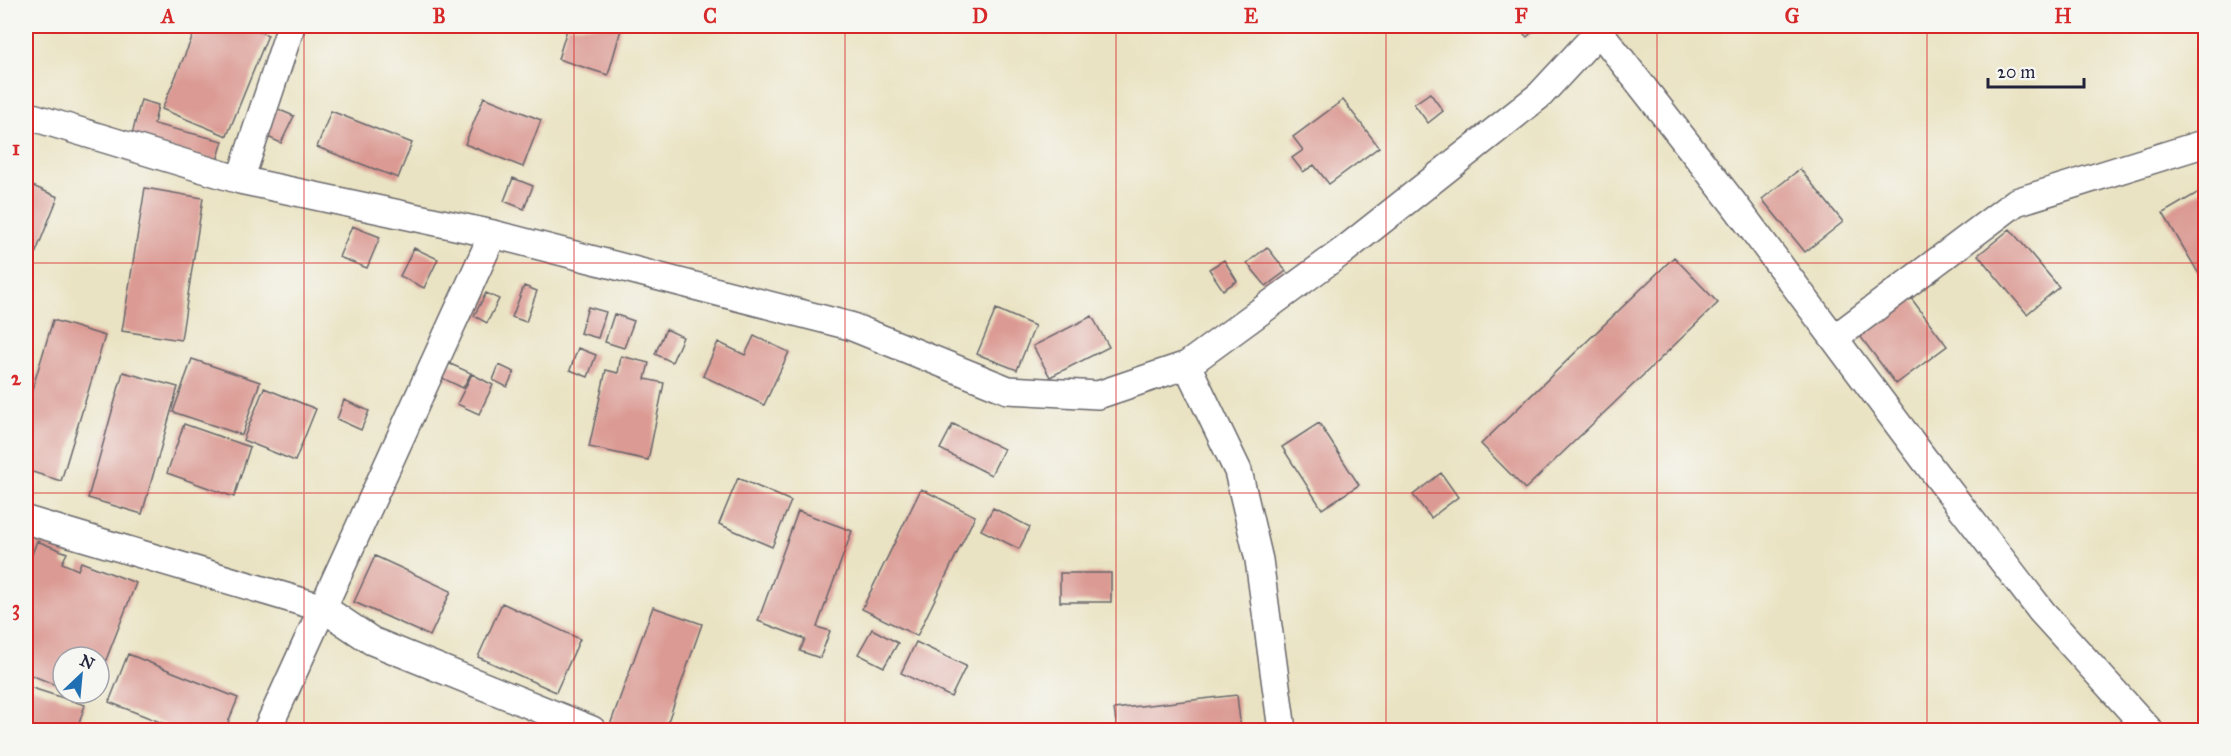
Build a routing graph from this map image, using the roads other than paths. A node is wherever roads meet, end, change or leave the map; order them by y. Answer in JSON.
{"nodes":[{"id":1,"x":291,"y":26,"type":"edge"},
{"id":2,"x":1601,"y":28,"type":"edge"},
{"id":3,"x":26,"y":115,"type":"edge"},
{"id":4,"x":2205,"y":143,"type":"edge"},
{"id":5,"x":240,"y":180,"type":"junction"},
{"id":6,"x":493,"y":234,"type":"junction"},
{"id":7,"x":1835,"y":338,"type":"junction"},
{"id":8,"x":1187,"y":366,"type":"junction"},
{"id":9,"x":26,"y":520,"type":"edge"},
{"id":10,"x":323,"y":608,"type":"junction"},
{"id":11,"x":267,"y":730,"type":"edge"},
{"id":12,"x":592,"y":730,"type":"edge"},
{"id":13,"x":1282,"y":730,"type":"edge"},
{"id":14,"x":2149,"y":730,"type":"edge"}],
"edges":[{"from":1,"to":5,"type":"street"},
{"from":2,"to":7,"type":"street"},
{"from":2,"to":8,"type":"street"},
{"from":3,"to":5,"type":"street"},
{"from":4,"to":7,"type":"street"},
{"from":5,"to":6,"type":"street"},
{"from":6,"to":8,"type":"street"},
{"from":6,"to":10,"type":"street"},
{"from":7,"to":14,"type":"street"},
{"from":8,"to":13,"type":"street"},
{"from":9,"to":10,"type":"street"},
{"from":10,"to":11,"type":"street"},
{"from":10,"to":12,"type":"street"}]}
